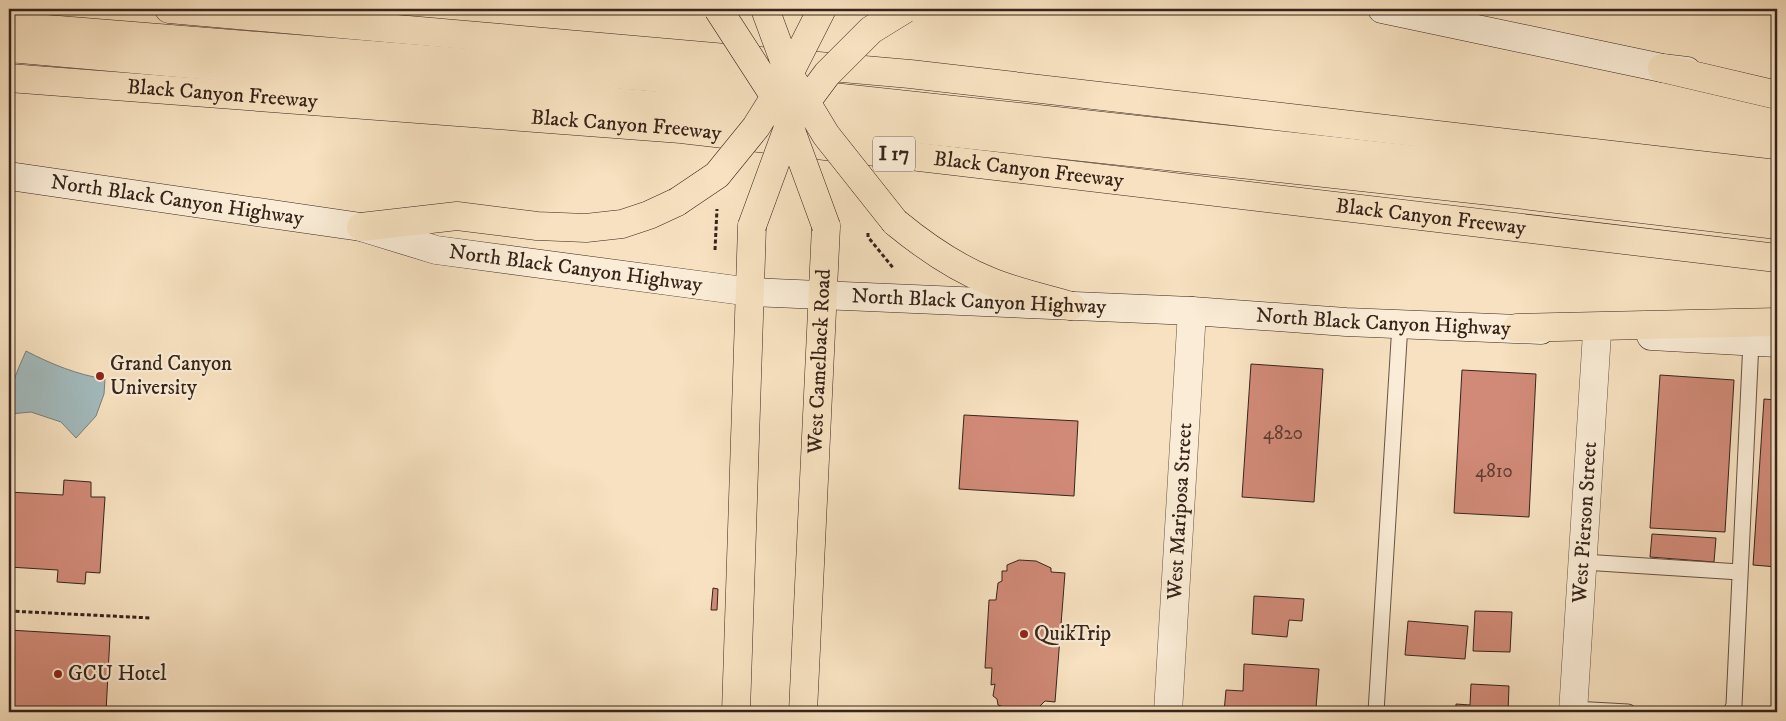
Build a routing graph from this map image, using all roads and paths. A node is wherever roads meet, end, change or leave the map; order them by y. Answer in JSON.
{"nodes":[{"id":1,"x":169,"y":9,"type":"edge"},
{"id":2,"x":718,"y":9,"type":"edge"},
{"id":3,"x":756,"y":9,"type":"edge"},
{"id":4,"x":764,"y":9,"type":"edge"},
{"id":5,"x":822,"y":9,"type":"edge"},
{"id":6,"x":828,"y":9,"type":"edge"},
{"id":7,"x":905,"y":9,"type":"edge"},
{"id":8,"x":1382,"y":9,"type":"edge"},
{"id":9,"x":9,"y":26,"type":"edge"},
{"id":10,"x":9,"y":48,"type":"edge"},
{"id":11,"x":1662,"y":68,"type":"junction"},
{"id":12,"x":758,"y":70,"type":"junction"},
{"id":13,"x":790,"y":74,"type":"junction"},
{"id":14,"x":827,"y":74,"type":"junction"},
{"id":15,"x":9,"y":78,"type":"edge"},
{"id":16,"x":1777,"y":83,"type":"edge"},
{"id":17,"x":1777,"y":95,"type":"edge"},
{"id":18,"x":775,"y":97,"type":"junction"},
{"id":19,"x":806,"y":102,"type":"junction"},
{"id":20,"x":789,"y":125,"type":"junction"},
{"id":21,"x":756,"y":127,"type":"junction"},
{"id":22,"x":826,"y":135,"type":"junction"},
{"id":23,"x":1777,"y":174,"type":"edge"},
{"id":24,"x":9,"y":176,"type":"edge"},
{"id":25,"x":1777,"y":200,"type":"edge"},
{"id":26,"x":716,"y":208,"type":"dead end"},
{"id":27,"x":1777,"y":225,"type":"edge"},
{"id":28,"x":752,"y":226,"type":"junction"},
{"id":29,"x":826,"y":226,"type":"junction"},
{"id":30,"x":868,"y":226,"type":"dead end"},
{"id":31,"x":362,"y":227,"type":"junction"},
{"id":32,"x":715,"y":250,"type":"dead end"},
{"id":33,"x":1777,"y":258,"type":"edge"},
{"id":34,"x":894,"y":269,"type":"dead end"},
{"id":35,"x":751,"y":292,"type":"junction"},
{"id":36,"x":822,"y":295,"type":"junction"},
{"id":37,"x":1071,"y":306,"type":"junction"},
{"id":38,"x":1192,"y":311,"type":"junction"},
{"id":39,"x":1777,"y":322,"type":"edge"},
{"id":40,"x":1400,"y":324,"type":"junction"},
{"id":41,"x":1517,"y":328,"type":"junction"},
{"id":42,"x":1597,"y":333,"type":"junction"},
{"id":43,"x":1764,"y":342,"type":"edge"},
{"id":44,"x":1583,"y":562,"type":"junction"},
{"id":45,"x":1740,"y":572,"type":"junction"},
{"id":46,"x":9,"y":611,"type":"edge"},
{"id":47,"x":151,"y":618,"type":"dead end"},
{"id":48,"x":1573,"y":711,"type":"edge"},
{"id":49,"x":736,"y":712,"type":"edge"},
{"id":50,"x":803,"y":712,"type":"edge"},
{"id":51,"x":1168,"y":712,"type":"edge"},
{"id":52,"x":1376,"y":712,"type":"edge"},
{"id":53,"x":1628,"y":712,"type":"edge"},
{"id":54,"x":1730,"y":712,"type":"edge"}],
"edges":[{"from":1,"to":23,"type":"main road"},
{"from":2,"to":12,"type":"main road","bridge":true},
{"from":3,"to":12,"type":"main road"},
{"from":4,"to":13,"type":"main road","bridge":true},
{"from":5,"to":13,"type":"main road","bridge":true},
{"from":6,"to":14,"type":"main road","name":"West Camelback Road"},
{"from":7,"to":14,"type":"main road","bridge":true},
{"from":8,"to":11,"type":"main road"},
{"from":9,"to":25,"type":"main road"},
{"from":10,"to":27,"type":"main road"},
{"from":11,"to":16,"type":"main road"},
{"from":11,"to":17,"type":"main road"},
{"from":12,"to":18,"type":"main road","bridge":true},
{"from":12,"to":21,"type":"main road","bridge":true},
{"from":13,"to":18,"type":"main road","bridge":true},
{"from":13,"to":19,"type":"main road","bridge":true},
{"from":14,"to":19,"type":"main road","bridge":true},
{"from":14,"to":22,"type":"main road","name":"West Camelback Road","bridge":true},
{"from":15,"to":33,"type":"main road","name":"Black Canyon Freeway","number":"I 17"},
{"from":18,"to":20,"type":"main road","bridge":true},
{"from":18,"to":21,"type":"main road","bridge":true},
{"from":19,"to":20,"type":"main road","bridge":true},
{"from":19,"to":22,"type":"main road","bridge":true},
{"from":20,"to":28,"type":"main road","bridge":true},
{"from":20,"to":29,"type":"main road","bridge":true},
{"from":21,"to":28,"type":"main road","bridge":true},
{"from":21,"to":31,"type":"main road","bridge":true},
{"from":22,"to":29,"type":"main road","name":"West Camelback Road","bridge":true},
{"from":22,"to":37,"type":"main road","bridge":true},
{"from":24,"to":31,"type":"main road","name":"North Black Canyon Highway"},
{"from":26,"to":32,"type":"path"},
{"from":28,"to":35,"type":"main road"},
{"from":29,"to":36,"type":"main road","name":"West Camelback Road"},
{"from":30,"to":34,"type":"path"},
{"from":31,"to":35,"type":"main road","name":"North Black Canyon Highway"},
{"from":35,"to":36,"type":"main road","name":"North Black Canyon Highway"},
{"from":35,"to":49,"type":"main road"},
{"from":36,"to":37,"type":"main road","name":"North Black Canyon Highway"},
{"from":36,"to":50,"type":"main road","name":"West Camelback Road"},
{"from":37,"to":38,"type":"main road","name":"North Black Canyon Highway"},
{"from":38,"to":40,"type":"main road","name":"North Black Canyon Highway"},
{"from":38,"to":51,"type":"main road","name":"West Mariposa Street"},
{"from":39,"to":41,"type":"main road"},
{"from":40,"to":41,"type":"main road","name":"North Black Canyon Highway"},
{"from":40,"to":52,"type":"lane"},
{"from":41,"to":42,"type":"main road","name":"North Black Canyon Highway"},
{"from":42,"to":43,"type":"main road","name":"North Black Canyon Highway"},
{"from":42,"to":44,"type":"main road","name":"West Pierson Street"},
{"from":43,"to":45,"type":"lane"},
{"from":44,"to":45,"type":"lane"},
{"from":44,"to":48,"type":"main road","name":"West Pierson Street"},
{"from":45,"to":54,"type":"lane"},
{"from":46,"to":47,"type":"path"},
{"from":48,"to":53,"type":"lane"}]}
